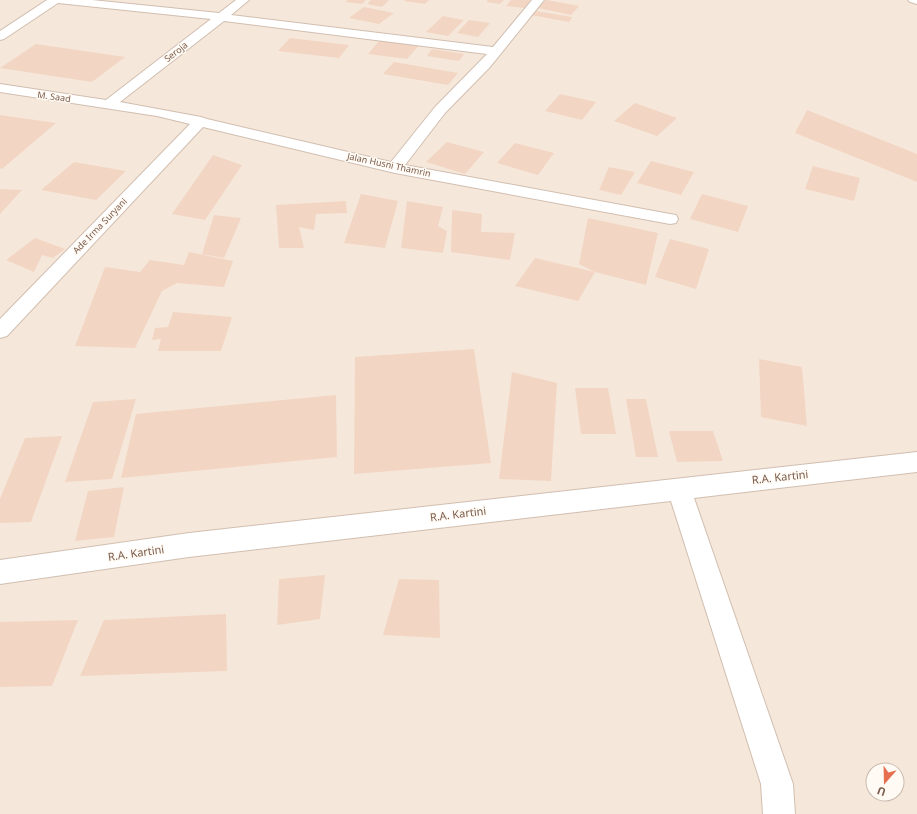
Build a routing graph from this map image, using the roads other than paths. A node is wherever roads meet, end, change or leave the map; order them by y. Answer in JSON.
{"nodes":[{"id":1,"x":56,"y":0,"type":"edge"},
{"id":2,"x":60,"y":0,"type":"edge"},
{"id":3,"x":243,"y":0,"type":"edge"},
{"id":4,"x":538,"y":0,"type":"edge"},
{"id":5,"x":222,"y":17,"type":"junction"},
{"id":6,"x":0,"y":36,"type":"edge"},
{"id":7,"x":494,"y":51,"type":"junction"},
{"id":8,"x":0,"y":88,"type":"edge"},
{"id":9,"x":108,"y":104,"type":"junction"},
{"id":10,"x":201,"y":122,"type":"junction"},
{"id":11,"x":395,"y":168,"type":"junction"},
{"id":12,"x":670,"y":219,"type":"dead end"},
{"id":13,"x":0,"y":331,"type":"edge"},
{"id":14,"x":917,"y":462,"type":"edge"},
{"id":15,"x":678,"y":489,"type":"junction"},
{"id":16,"x":0,"y":572,"type":"edge"},
{"id":17,"x":779,"y":814,"type":"edge"}],
"edges":[{"from":1,"to":6,"type":"street"},
{"from":2,"to":5,"type":"street"},
{"from":3,"to":5,"type":"street","name":"Seroja"},
{"from":4,"to":7,"type":"street"},
{"from":5,"to":7,"type":"street"},
{"from":5,"to":9,"type":"street","name":"Seroja"},
{"from":7,"to":11,"type":"street"},
{"from":8,"to":9,"type":"street","name":"M. Saad"},
{"from":9,"to":10,"type":"street","name":"Jalan Husni Thamrin"},
{"from":10,"to":11,"type":"street","name":"Jalan Husni Thamrin"},
{"from":10,"to":13,"type":"street","name":"Ade Irma Suryani"},
{"from":11,"to":12,"type":"street","name":"Jalan Husni Thamrin"},
{"from":14,"to":15,"type":"street","name":"R.A. Kartini"},
{"from":15,"to":16,"type":"street","name":"R.A. Kartini"},
{"from":15,"to":17,"type":"street"}]}
